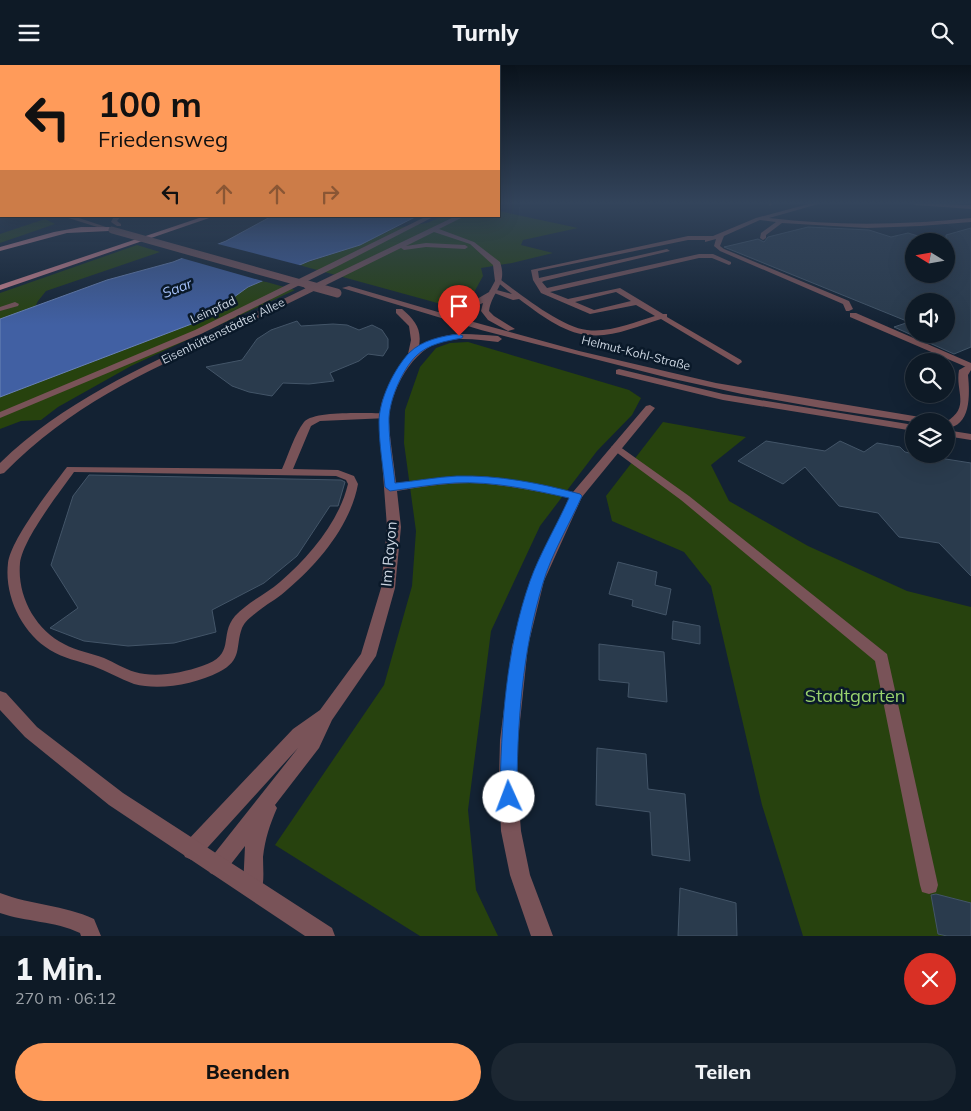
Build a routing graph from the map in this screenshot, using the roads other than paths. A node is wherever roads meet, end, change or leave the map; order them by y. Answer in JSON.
{"nodes":[{"id":1,"x":19,"y":244,"type":"edge"},
{"id":2,"x":131,"y":244,"type":"edge"},
{"id":3,"x":169,"y":244,"type":"edge"},
{"id":4,"x":176,"y":244,"type":"edge"},
{"id":5,"x":378,"y":244,"type":"edge"},
{"id":6,"x":405,"y":244,"type":"edge"},
{"id":7,"x":453,"y":244,"type":"edge"},
{"id":8,"x":471,"y":244,"type":"edge"},
{"id":9,"x":660,"y":244,"type":"edge"},
{"id":10,"x":695,"y":244,"type":"edge"},
{"id":11,"x":717,"y":244,"type":"edge"},
{"id":12,"x":687,"y":246,"type":"dead end"},
{"id":13,"x":465,"y":247,"type":"junction"},
{"id":14,"x":0,"y":249,"type":"edge"},
{"id":15,"x":678,"y":249,"type":"dead end"},
{"id":16,"x":482,"y":250,"type":"junction"},
{"id":17,"x":389,"y":251,"type":"junction"},
{"id":18,"x":729,"y":263,"type":"dead end"},
{"id":19,"x":499,"y":281,"type":"junction"},
{"id":20,"x":538,"y":282,"type":"junction"},
{"id":21,"x":0,"y":288,"type":"edge"},
{"id":22,"x":493,"y":291,"type":"junction"},
{"id":23,"x":544,"y":291,"type":"junction"},
{"id":24,"x":525,"y":301,"type":"junction"},
{"id":25,"x":567,"y":301,"type":"junction"},
{"id":26,"x":638,"y":302,"type":"junction"},
{"id":27,"x":15,"y":304,"type":"dead end"},
{"id":28,"x":0,"y":309,"type":"edge"},
{"id":29,"x":399,"y":311,"type":"junction"},
{"id":30,"x":438,"y":314,"type":"junction"},
{"id":31,"x":664,"y":316,"type":"junction"},
{"id":32,"x":498,"y":339,"type":"junction"},
{"id":33,"x":543,"y":343,"type":"junction"},
{"id":34,"x":413,"y":354,"type":"junction"},
{"id":35,"x":738,"y":361,"type":"dead end"},
{"id":36,"x":971,"y":366,"type":"edge"},
{"id":37,"x":968,"y":388,"type":"edge"},
{"id":38,"x":650,"y":408,"type":"dead end"},
{"id":39,"x":0,"y":415,"type":"edge"},
{"id":40,"x":385,"y":416,"type":"junction"},
{"id":41,"x":905,"y":417,"type":"edge"},
{"id":42,"x":955,"y":423,"type":"edge"},
{"id":43,"x":905,"y":426,"type":"edge"},
{"id":44,"x":955,"y":428,"type":"edge"},
{"id":45,"x":971,"y":428,"type":"edge"},
{"id":46,"x":955,"y":431,"type":"edge"},
{"id":47,"x":971,"y":437,"type":"edge"},
{"id":48,"x":616,"y":447,"type":"junction"},
{"id":49,"x":0,"y":470,"type":"edge"},
{"id":50,"x":286,"y":473,"type":"junction"},
{"id":51,"x":390,"y":487,"type":"junction"},
{"id":52,"x":576,"y":496,"type":"junction"},
{"id":53,"x":0,"y":698,"type":"edge"},
{"id":54,"x":326,"y":715,"type":"junction"},
{"id":55,"x":280,"y":784,"type":"junction"},
{"id":56,"x":192,"y":850,"type":"junction"},
{"id":57,"x":216,"y":866,"type":"junction"},
{"id":58,"x":929,"y":885,"type":"dead end"},
{"id":59,"x":253,"y":888,"type":"junction"},
{"id":60,"x":0,"y":903,"type":"edge"},
{"id":61,"x":91,"y":936,"type":"edge"},
{"id":62,"x":324,"y":936,"type":"edge"},
{"id":63,"x":542,"y":936,"type":"edge"}],
"edges":[{"from":1,"to":14,"type":"main road"},
{"from":2,"to":21,"type":"main road"},
{"from":3,"to":29,"type":"street","name":"Helmut-Kohl-Straße","bridge":true},
{"from":4,"to":30,"type":"street","name":"Helmut-Kohl-Straße"},
{"from":5,"to":39,"type":"lane","name":"Leinpfad"},
{"from":6,"to":17,"type":"street","name":"Eisenhüttenstädter Allee"},
{"from":7,"to":13,"type":"street"},
{"from":8,"to":16,"type":"street"},
{"from":9,"to":20,"type":"lane"},
{"from":10,"to":12,"type":"lane"},
{"from":11,"to":36,"type":"lane"},
{"from":13,"to":16,"type":"street"},
{"from":13,"to":17,"type":"street"},
{"from":15,"to":20,"type":"lane"},
{"from":16,"to":19,"type":"street"},
{"from":17,"to":49,"type":"street","name":"Eisenhüttenstädter Allee"},
{"from":18,"to":23,"type":"lane"},
{"from":19,"to":22,"type":"street"},
{"from":19,"to":24,"type":"lane"},
{"from":20,"to":23,"type":"lane"},
{"from":22,"to":24,"type":"lane"},
{"from":22,"to":30,"type":"street"},
{"from":22,"to":33,"type":"street"},
{"from":23,"to":25,"type":"lane"},
{"from":24,"to":31,"type":"lane"},
{"from":25,"to":26,"type":"lane"},
{"from":25,"to":26,"type":"lane"},
{"from":26,"to":31,"type":"lane"},
{"from":27,"to":28,"type":"lane"},
{"from":29,"to":32,"type":"street","name":"Helmut-Kohl-Straße"},
{"from":29,"to":34,"type":"street","name":"Im Rayon"},
{"from":30,"to":33,"type":"street","name":"Helmut-Kohl-Straße"},
{"from":31,"to":35,"type":"lane"},
{"from":32,"to":34,"type":"street","name":"Im Rayon"},
{"from":32,"to":43,"type":"street","name":"Helmut-Kohl-Straße"},
{"from":33,"to":41,"type":"street","name":"Helmut-Kohl-Straße"},
{"from":34,"to":40,"type":"street","name":"Im Rayon"},
{"from":36,"to":37,"type":"street"},
{"from":37,"to":42,"type":"street"},
{"from":38,"to":48,"type":"street"},
{"from":40,"to":50,"type":"lane"},
{"from":40,"to":51,"type":"street","name":"Im Rayon"},
{"from":44,"to":45,"type":"street"},
{"from":46,"to":47,"type":"street"},
{"from":48,"to":52,"type":"street"},
{"from":48,"to":58,"type":"lane"},
{"from":50,"to":50,"type":"lane"},
{"from":51,"to":52,"type":"street"},
{"from":51,"to":54,"type":"street","name":"Im Rayon"},
{"from":52,"to":63,"type":"street"},
{"from":53,"to":56,"type":"street"},
{"from":54,"to":55,"type":"street","name":"Im Rayon"},
{"from":54,"to":56,"type":"street","name":"Im Rayon"},
{"from":55,"to":57,"type":"street","name":"Im Rayon"},
{"from":55,"to":59,"type":"street","name":"Im Rayon"},
{"from":56,"to":57,"type":"street"},
{"from":57,"to":59,"type":"street"},
{"from":59,"to":62,"type":"street"},
{"from":60,"to":61,"type":"lane"}]}
